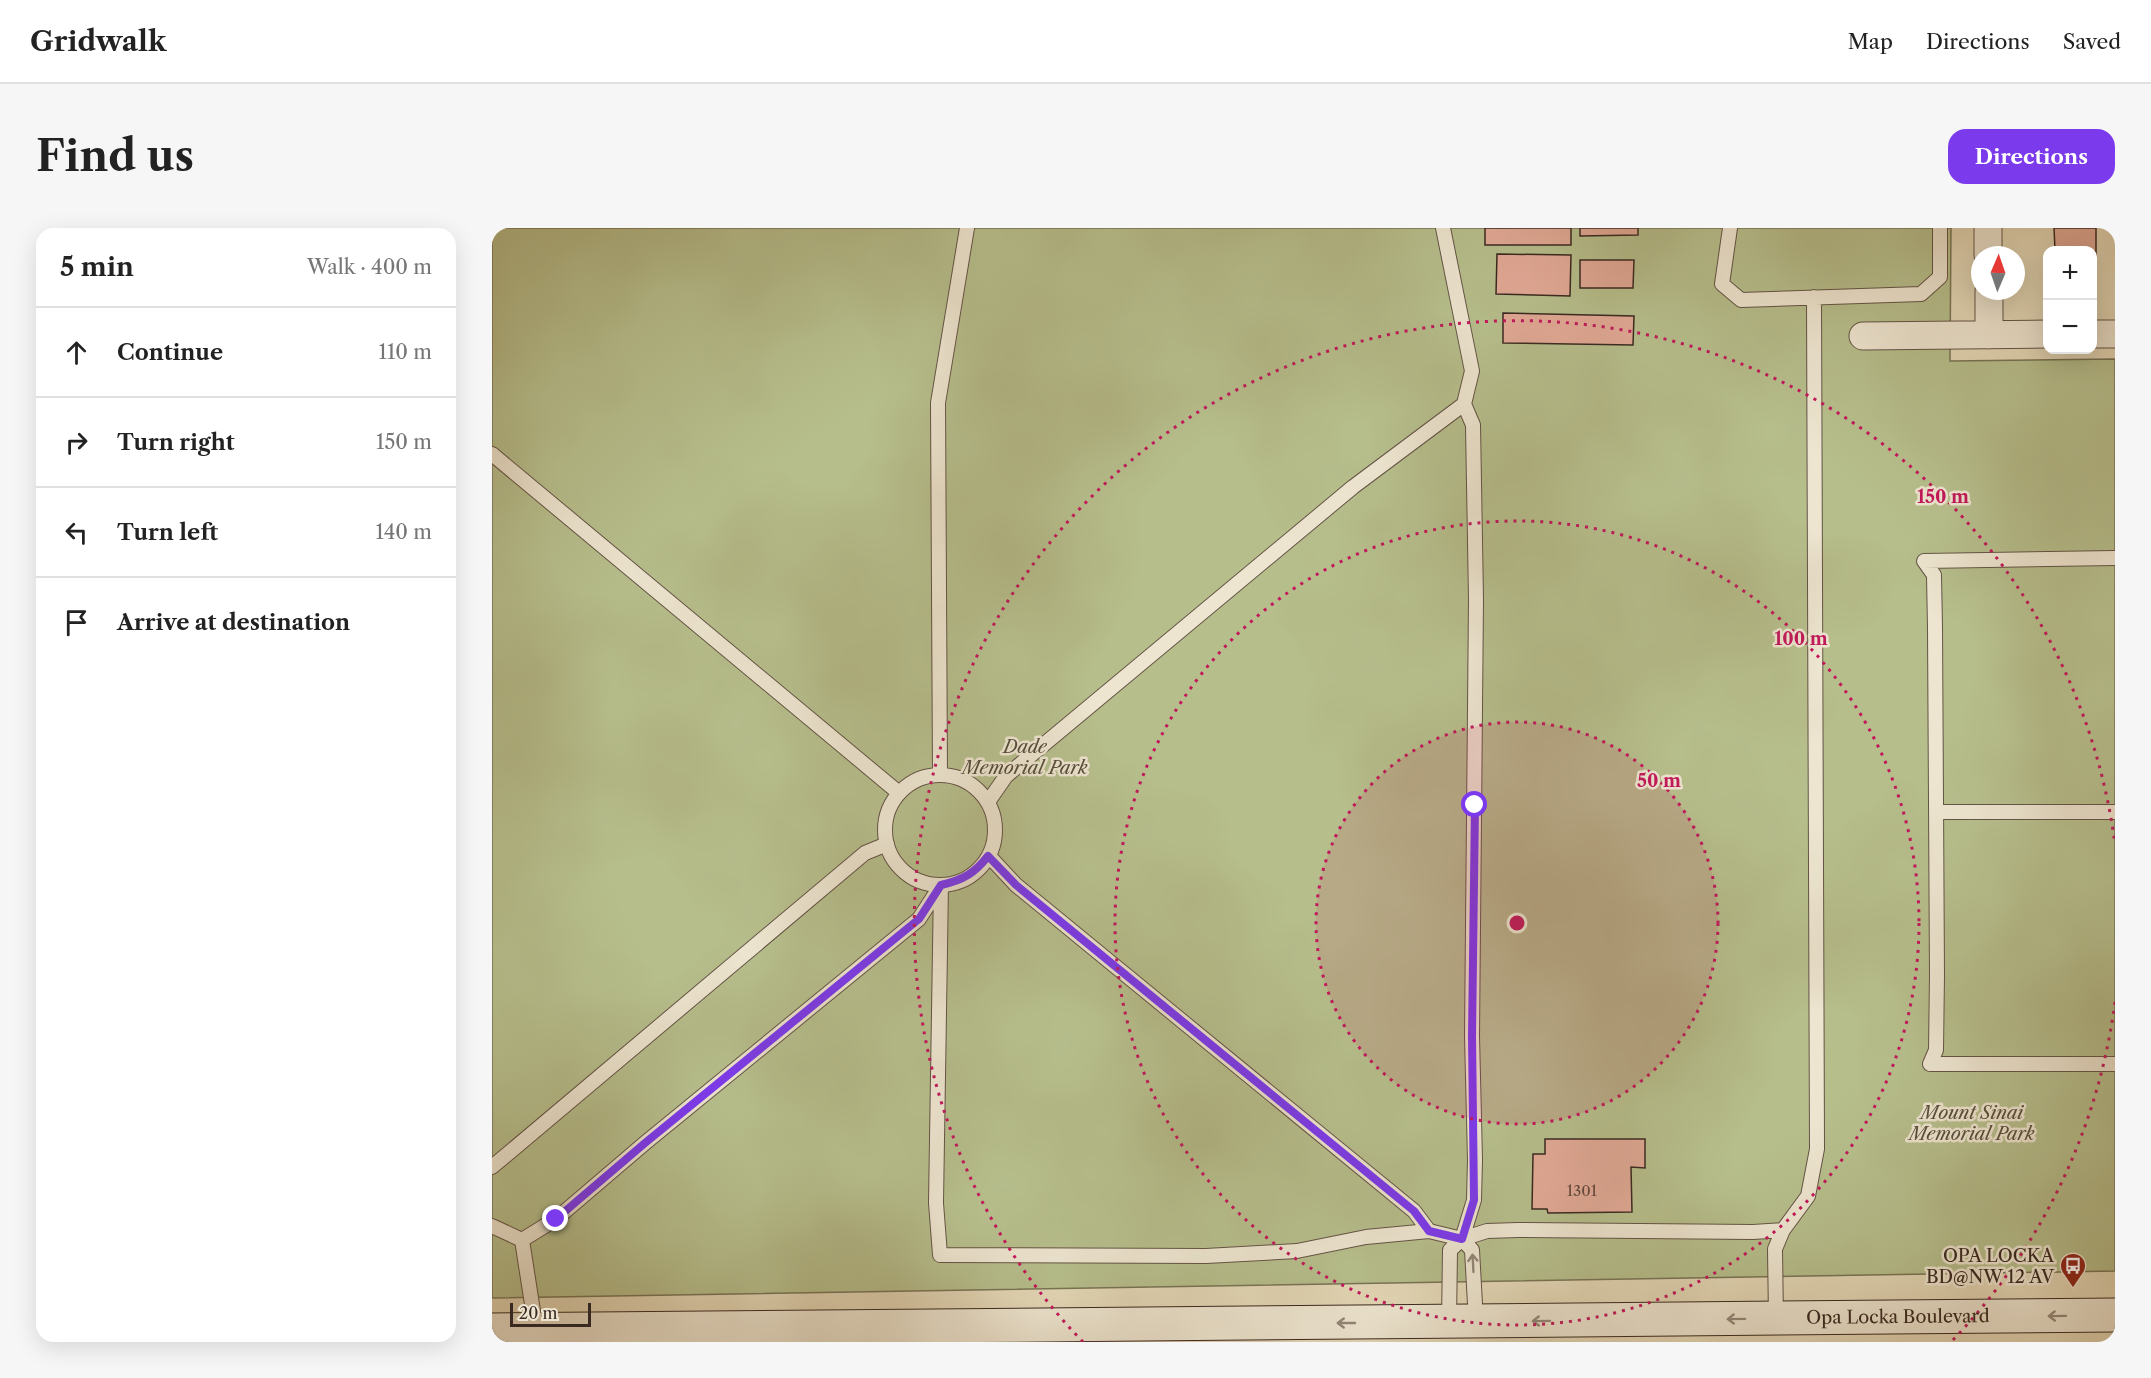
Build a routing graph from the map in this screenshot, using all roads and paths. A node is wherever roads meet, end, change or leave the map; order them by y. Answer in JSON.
{"nodes":[{"id":1,"x":967,"y":228,"type":"edge"},
{"id":2,"x":1443,"y":228,"type":"edge"},
{"id":3,"x":1730,"y":228,"type":"edge"},
{"id":4,"x":1940,"y":228,"type":"edge"},
{"id":5,"x":1988,"y":228,"type":"edge"},
{"id":6,"x":1988,"y":246,"type":"edge"},
{"id":7,"x":1814,"y":297,"type":"junction"},
{"id":8,"x":1989,"y":300,"type":"edge"},
{"id":9,"x":2043,"y":334,"type":"edge"},
{"id":10,"x":2097,"y":334,"type":"edge"},
{"id":11,"x":2115,"y":334,"type":"edge"},
{"id":12,"x":1989,"y":335,"type":"junction"},
{"id":13,"x":1863,"y":336,"type":"dead end"},
{"id":14,"x":1464,"y":405,"type":"junction"},
{"id":15,"x":492,"y":454,"type":"edge"},
{"id":16,"x":2115,"y":558,"type":"edge"},
{"id":17,"x":940,"y":774,"type":"junction"},
{"id":18,"x":899,"y":793,"type":"junction"},
{"id":19,"x":988,"y":802,"type":"junction"},
{"id":20,"x":1937,"y":812,"type":"junction"},
{"id":21,"x":2115,"y":812,"type":"edge"},
{"id":22,"x":887,"y":844,"type":"junction"},
{"id":23,"x":988,"y":856,"type":"junction"},
{"id":24,"x":941,"y":885,"type":"junction"},
{"id":25,"x":2115,"y":1064,"type":"edge"},
{"id":26,"x":492,"y":1167,"type":"edge"},
{"id":27,"x":492,"y":1226,"type":"edge"},
{"id":28,"x":1784,"y":1230,"type":"junction"},
{"id":29,"x":1429,"y":1231,"type":"junction"},
{"id":30,"x":1462,"y":1239,"type":"junction"},
{"id":31,"x":522,"y":1240,"type":"junction"},
{"id":32,"x":2115,"y":1315,"type":"edge"},
{"id":33,"x":1776,"y":1319,"type":"junction"},
{"id":34,"x":1462,"y":1322,"type":"junction"},
{"id":35,"x":492,"y":1330,"type":"edge"},
{"id":36,"x":536,"y":1330,"type":"junction"},
{"id":37,"x":1995,"y":1330,"type":"edge"},
{"id":38,"x":656,"y":1336,"type":"edge"}],
"edges":[{"from":1,"to":17,"type":"lane"},
{"from":2,"to":14,"type":"lane"},
{"from":3,"to":7,"type":"lane"},
{"from":4,"to":7,"type":"lane"},
{"from":5,"to":6,"type":"street"},
{"from":7,"to":28,"type":"lane"},
{"from":8,"to":12,"type":"street"},
{"from":9,"to":12,"type":"street"},
{"from":10,"to":11,"type":"street"},
{"from":12,"to":13,"type":"street"},
{"from":14,"to":19,"type":"lane"},
{"from":14,"to":30,"type":"lane"},
{"from":15,"to":18,"type":"lane"},
{"from":16,"to":20,"type":"lane"},
{"from":17,"to":18,"type":"lane"},
{"from":17,"to":19,"type":"lane"},
{"from":18,"to":22,"type":"lane"},
{"from":19,"to":23,"type":"lane"},
{"from":20,"to":21,"type":"lane"},
{"from":20,"to":25,"type":"lane"},
{"from":22,"to":24,"type":"lane"},
{"from":22,"to":26,"type":"lane"},
{"from":23,"to":24,"type":"lane"},
{"from":23,"to":29,"type":"lane"},
{"from":24,"to":29,"type":"lane"},
{"from":24,"to":31,"type":"lane"},
{"from":27,"to":31,"type":"lane"},
{"from":28,"to":30,"type":"lane"},
{"from":28,"to":33,"type":"lane"},
{"from":29,"to":30,"type":"lane"},
{"from":34,"to":30,"type":"lane","one_way":true},
{"from":30,"to":34,"type":"lane"},
{"from":31,"to":36,"type":"lane"},
{"from":32,"to":37,"type":"main road","name":"Opa Locka Boulevard","one_way":true},
{"from":33,"to":34,"type":"main road","name":"Opa Locka Boulevard","one_way":true},
{"from":33,"to":37,"type":"main road","name":"Opa Locka Boulevard"},
{"from":34,"to":38,"type":"main road","name":"Opa Locka Boulevard","one_way":true},
{"from":35,"to":36,"type":"main road","name":"Opa Locka Boulevard"},
{"from":36,"to":38,"type":"main road","name":"Opa Locka Boulevard"}]}
